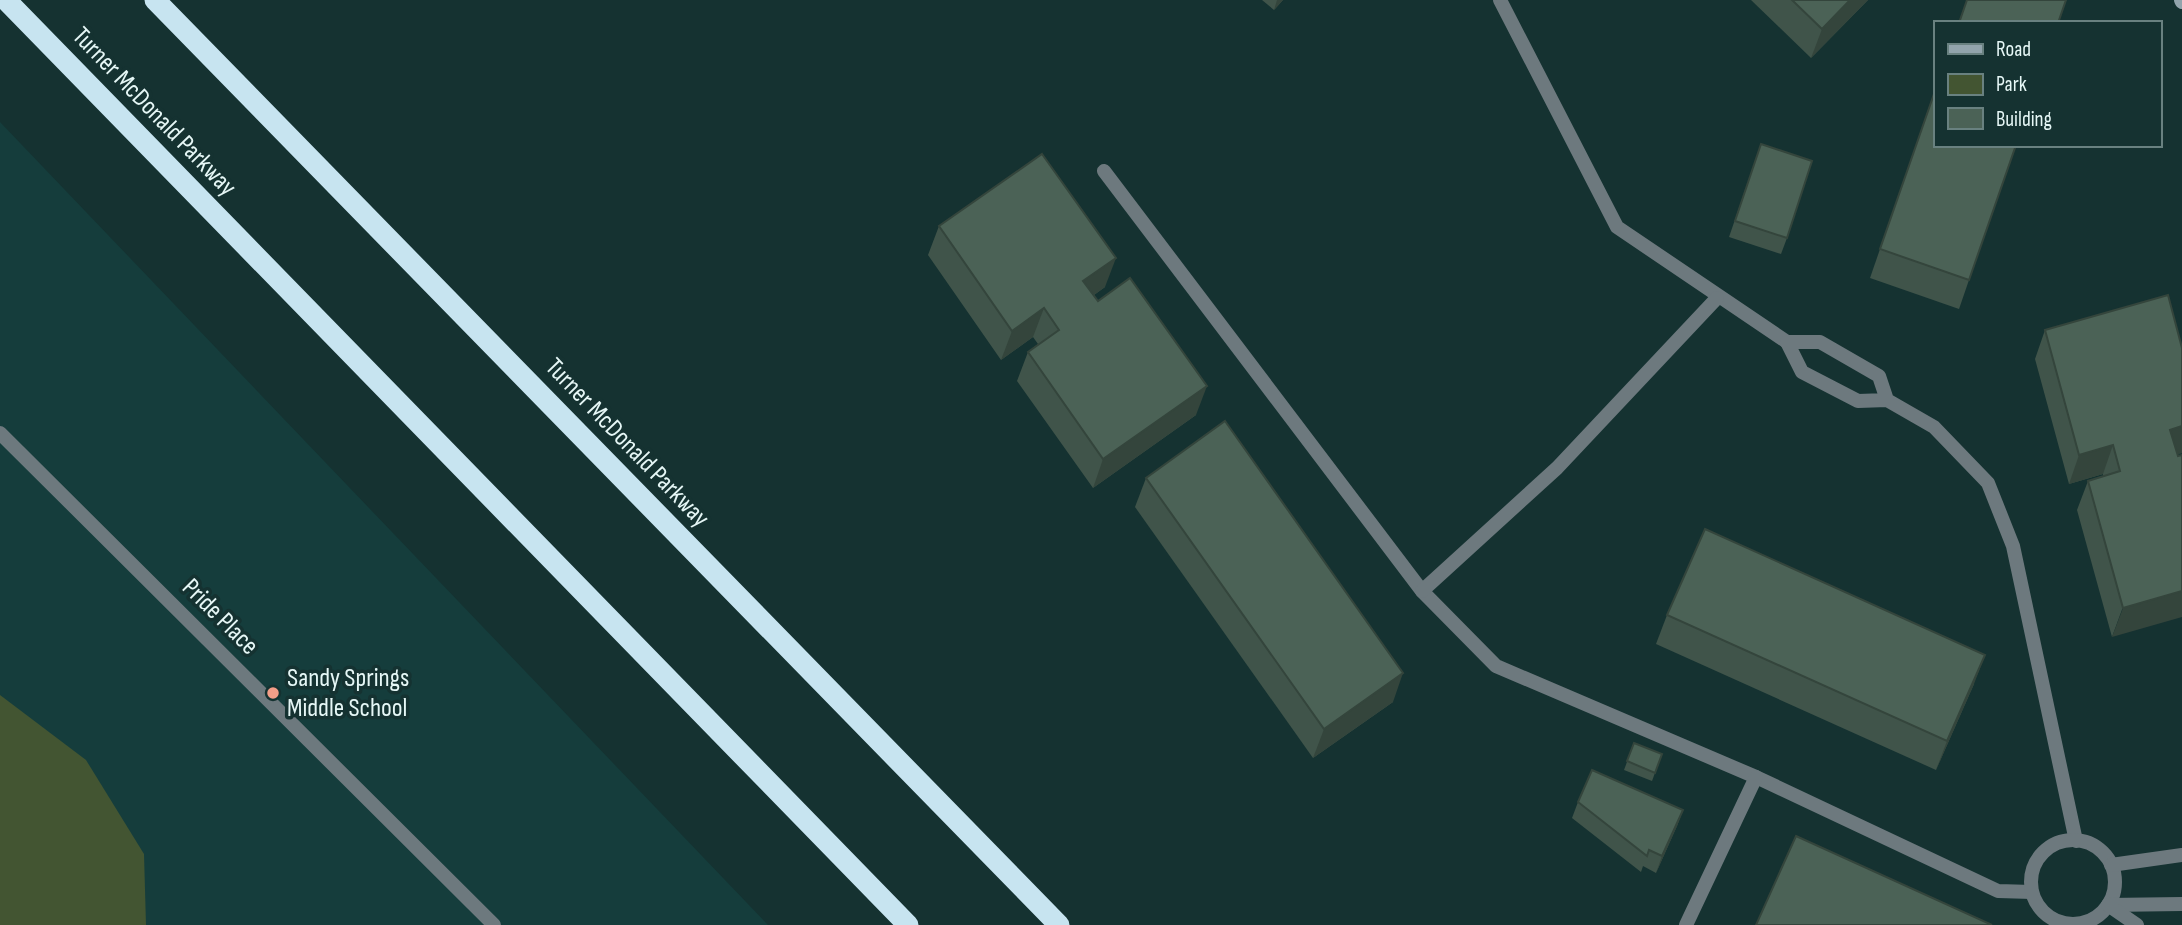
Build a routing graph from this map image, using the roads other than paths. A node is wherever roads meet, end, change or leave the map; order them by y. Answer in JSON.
{"nodes":[{"id":1,"x":6,"y":0,"type":"edge"},
{"id":2,"x":155,"y":0,"type":"edge"},
{"id":3,"x":1500,"y":0,"type":"edge"},
{"id":4,"x":1104,"y":171,"type":"dead end"},
{"id":5,"x":1717,"y":298,"type":"junction"},
{"id":6,"x":1787,"y":342,"type":"junction"},
{"id":7,"x":1887,"y":400,"type":"junction"},
{"id":8,"x":0,"y":433,"type":"edge"},
{"id":9,"x":1422,"y":591,"type":"junction"},
{"id":10,"x":1756,"y":777,"type":"junction"},
{"id":11,"x":2076,"y":841,"type":"junction"},
{"id":12,"x":2182,"y":855,"type":"edge"},
{"id":13,"x":2111,"y":866,"type":"junction"},
{"id":14,"x":2032,"y":892,"type":"junction"},
{"id":15,"x":2182,"y":904,"type":"edge"},
{"id":16,"x":2108,"y":905,"type":"junction"},
{"id":17,"x":2066,"y":924,"type":"edge"},
{"id":18,"x":494,"y":925,"type":"edge"},
{"id":19,"x":908,"y":925,"type":"edge"},
{"id":20,"x":1059,"y":925,"type":"edge"},
{"id":21,"x":1686,"y":925,"type":"edge"},
{"id":22,"x":2137,"y":925,"type":"edge"}],
"edges":[{"from":1,"to":19,"type":"highway","name":"Turner McDonald Parkway"},
{"from":2,"to":20,"type":"highway","name":"Turner McDonald Parkway"},
{"from":3,"to":5,"type":"street"},
{"from":4,"to":9,"type":"street"},
{"from":5,"to":6,"type":"street"},
{"from":5,"to":9,"type":"street"},
{"from":6,"to":7,"type":"street"},
{"from":6,"to":7,"type":"street"},
{"from":7,"to":11,"type":"street"},
{"from":8,"to":18,"type":"street","name":"Pride Place"},
{"from":9,"to":10,"type":"street"},
{"from":10,"to":14,"type":"street"},
{"from":10,"to":21,"type":"street"},
{"from":11,"to":13,"type":"street"},
{"from":11,"to":14,"type":"street"},
{"from":12,"to":13,"type":"street"},
{"from":13,"to":16,"type":"street"},
{"from":14,"to":17,"type":"street"},
{"from":15,"to":16,"type":"street"},
{"from":16,"to":17,"type":"street"},
{"from":16,"to":22,"type":"street"}]}
